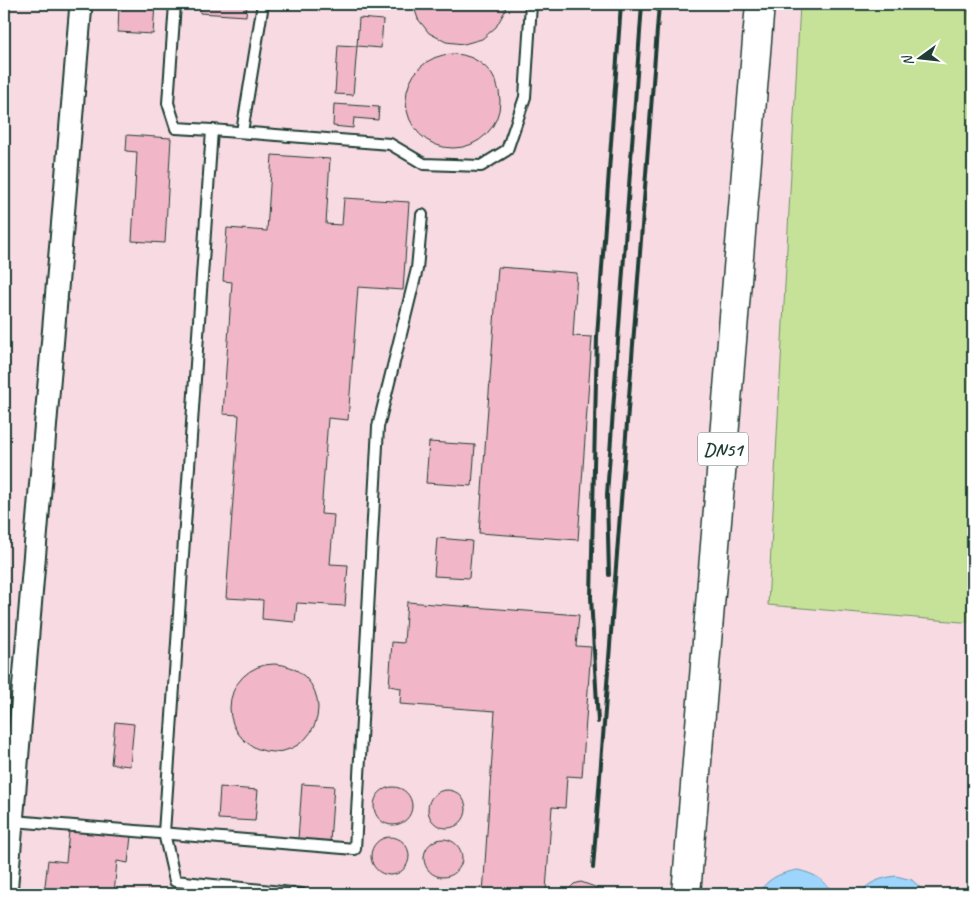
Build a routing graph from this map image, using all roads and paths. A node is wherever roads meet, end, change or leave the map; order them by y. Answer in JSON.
{"nodes":[{"id":1,"x":81,"y":4,"type":"edge"},
{"id":2,"x":176,"y":4,"type":"edge"},
{"id":3,"x":263,"y":4,"type":"edge"},
{"id":4,"x":531,"y":4,"type":"edge"},
{"id":5,"x":760,"y":4,"type":"edge"},
{"id":6,"x":212,"y":130,"type":"junction"},
{"id":7,"x":242,"y":132,"type":"junction"},
{"id":8,"x":422,"y":215,"type":"dead end"},
{"id":9,"x":13,"y":821,"type":"junction"},
{"id":10,"x":164,"y":833,"type":"junction"},
{"id":11,"x":6,"y":894,"type":"edge"},
{"id":12,"x":301,"y":894,"type":"edge"},
{"id":13,"x":686,"y":894,"type":"edge"}],
"edges":[{"from":1,"to":9,"type":"street"},
{"from":2,"to":6,"type":"lane"},
{"from":3,"to":7,"type":"lane"},
{"from":4,"to":7,"type":"lane"},
{"from":5,"to":13,"type":"main road","number":"DN51"},
{"from":6,"to":7,"type":"lane"},
{"from":6,"to":10,"type":"lane"},
{"from":8,"to":10,"type":"lane"},
{"from":9,"to":10,"type":"lane"},
{"from":9,"to":11,"type":"street"},
{"from":10,"to":12,"type":"lane"}]}
